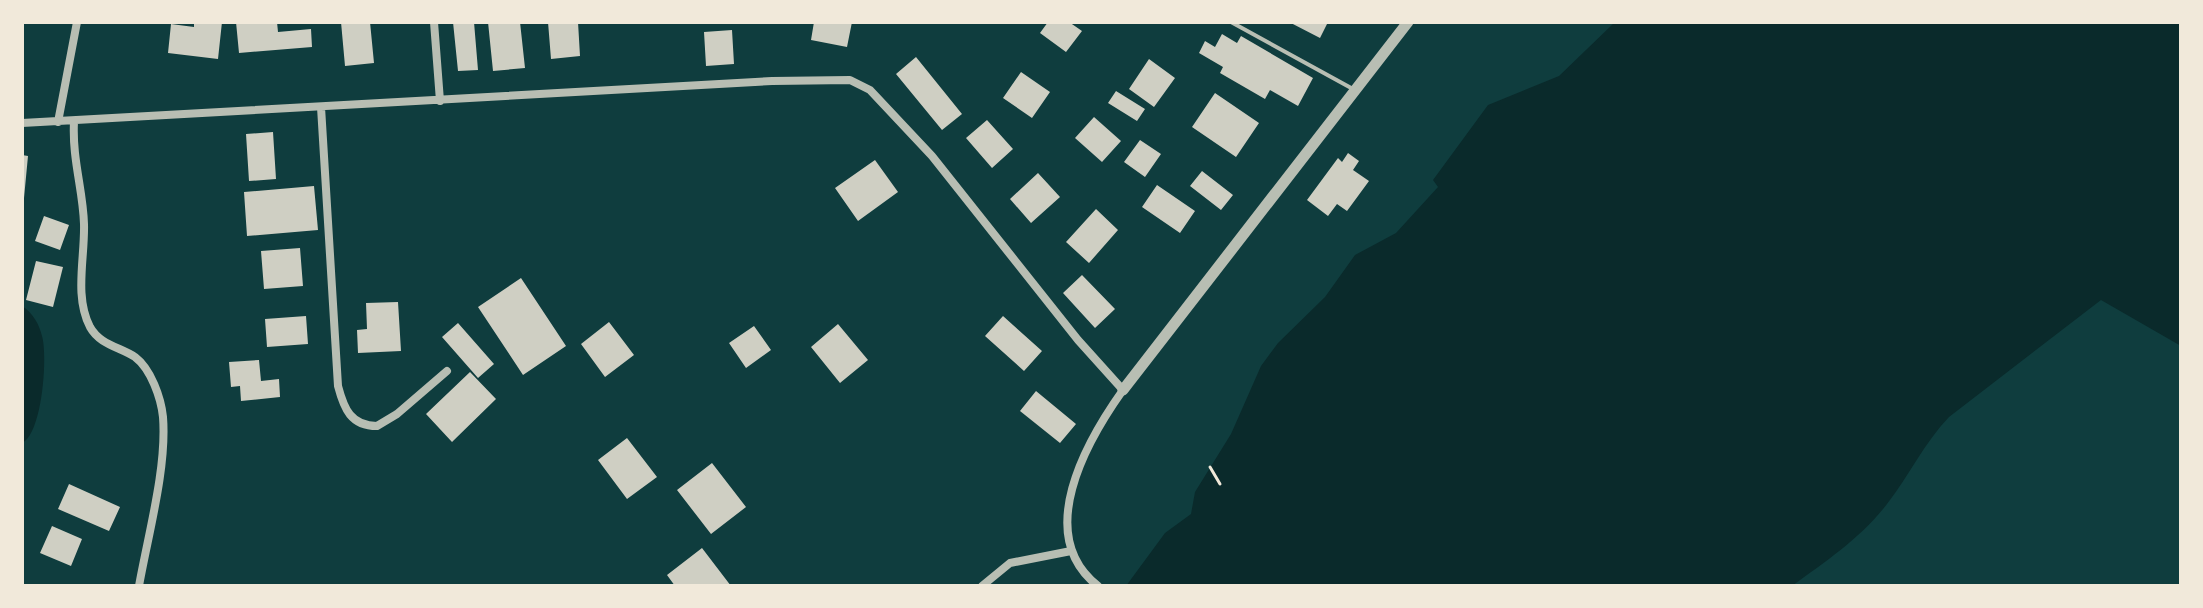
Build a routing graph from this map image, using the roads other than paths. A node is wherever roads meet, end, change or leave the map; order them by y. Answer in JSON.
{"nodes":[{"id":1,"x":77,"y":22,"type":"edge"},
{"id":2,"x":434,"y":22,"type":"edge"},
{"id":3,"x":1231,"y":22,"type":"edge"},
{"id":4,"x":1408,"y":22,"type":"edge"},
{"id":5,"x":1355,"y":90,"type":"junction"},
{"id":6,"x":440,"y":101,"type":"junction"},
{"id":7,"x":321,"y":107,"type":"junction"},
{"id":8,"x":58,"y":122,"type":"junction"},
{"id":9,"x":74,"y":122,"type":"junction"},
{"id":10,"x":22,"y":123,"type":"edge"},
{"id":11,"x":447,"y":371,"type":"dead end"},
{"id":12,"x":1123,"y":390,"type":"junction"},
{"id":13,"x":1071,"y":551,"type":"junction"},
{"id":14,"x":139,"y":586,"type":"edge"},
{"id":15,"x":982,"y":586,"type":"edge"},
{"id":16,"x":1098,"y":586,"type":"edge"}],
"edges":[{"from":1,"to":8,"type":"street"},
{"from":2,"to":6,"type":"street"},
{"from":3,"to":5,"type":"lane"},
{"from":4,"to":5,"type":"street"},
{"from":5,"to":12,"type":"street"},
{"from":6,"to":7,"type":"street"},
{"from":6,"to":12,"type":"street"},
{"from":7,"to":9,"type":"street"},
{"from":7,"to":11,"type":"street"},
{"from":8,"to":9,"type":"street"},
{"from":8,"to":10,"type":"street"},
{"from":9,"to":14,"type":"street"},
{"from":12,"to":13,"type":"street"},
{"from":13,"to":15,"type":"street"},
{"from":13,"to":16,"type":"street"}]}
